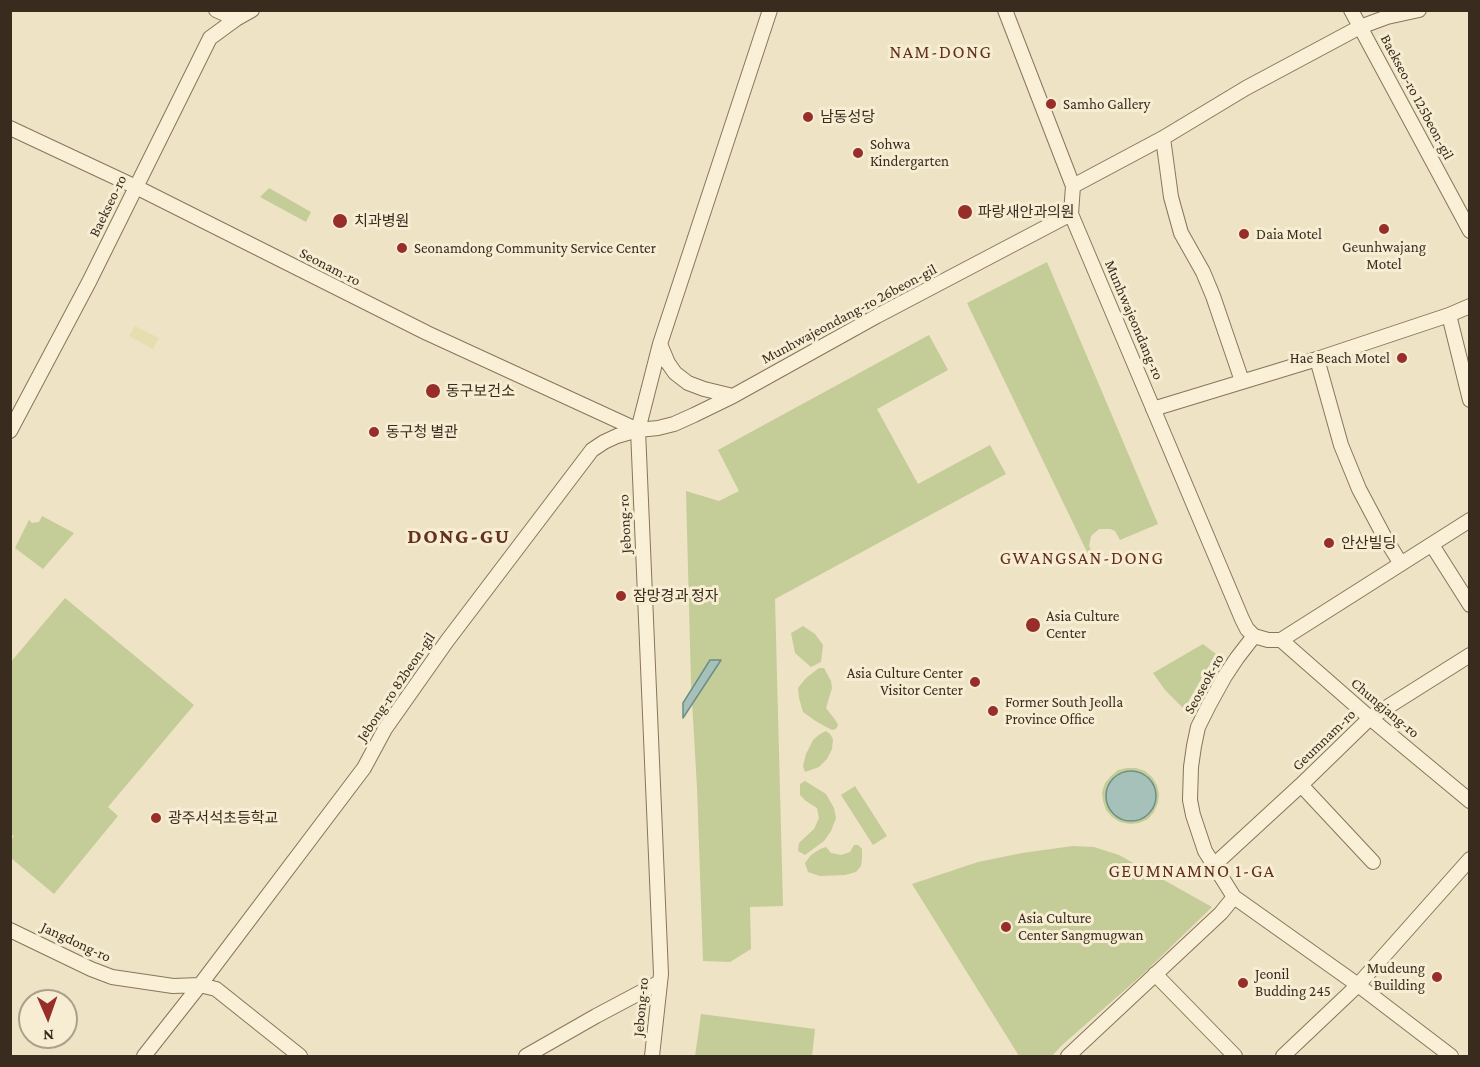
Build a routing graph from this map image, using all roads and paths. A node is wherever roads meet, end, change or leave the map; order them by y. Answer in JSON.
{"nodes":[{"id":1,"x":216,"y":10,"type":"edge"},
{"id":2,"x":252,"y":10,"type":"edge"},
{"id":3,"x":770,"y":10,"type":"edge"},
{"id":4,"x":1005,"y":10,"type":"edge"},
{"id":5,"x":1351,"y":10,"type":"edge"},
{"id":6,"x":1419,"y":10,"type":"edge"},
{"id":7,"x":238,"y":15,"type":"edge"},
{"id":8,"x":1360,"y":27,"type":"junction"},
{"id":9,"x":10,"y":128,"type":"edge"},
{"id":10,"x":1163,"y":138,"type":"junction"},
{"id":11,"x":1073,"y":186,"type":"junction"},
{"id":12,"x":136,"y":187,"type":"junction"},
{"id":13,"x":1071,"y":214,"type":"junction"},
{"id":14,"x":1470,"y":231,"type":"edge"},
{"id":15,"x":1470,"y":306,"type":"edge"},
{"id":16,"x":1449,"y":315,"type":"junction"},
{"id":17,"x":660,"y":344,"type":"junction"},
{"id":18,"x":1317,"y":359,"type":"junction"},
{"id":19,"x":1242,"y":381,"type":"junction"},
{"id":20,"x":733,"y":396,"type":"junction"},
{"id":21,"x":1470,"y":400,"type":"edge"},
{"id":22,"x":1154,"y":409,"type":"junction"},
{"id":23,"x":638,"y":430,"type":"junction"},
{"id":24,"x":10,"y":431,"type":"edge"},
{"id":25,"x":1470,"y":520,"type":"edge"},
{"id":26,"x":1431,"y":545,"type":"junction"},
{"id":27,"x":1401,"y":564,"type":"junction"},
{"id":28,"x":1470,"y":605,"type":"edge"},
{"id":29,"x":1254,"y":636,"type":"junction"},
{"id":30,"x":1281,"y":640,"type":"junction"},
{"id":31,"x":1470,"y":655,"type":"edge"},
{"id":32,"x":1370,"y":718,"type":"junction"},
{"id":33,"x":1301,"y":785,"type":"junction"},
{"id":34,"x":1470,"y":801,"type":"edge"},
{"id":35,"x":1470,"y":859,"type":"edge"},
{"id":36,"x":1373,"y":862,"type":"dead end"},
{"id":37,"x":1214,"y":865,"type":"junction"},
{"id":38,"x":1234,"y":897,"type":"junction"},
{"id":39,"x":10,"y":930,"type":"edge"},
{"id":40,"x":1155,"y":974,"type":"junction"},
{"id":41,"x":660,"y":982,"type":"junction"},
{"id":42,"x":200,"y":985,"type":"junction"},
{"id":43,"x":1358,"y":985,"type":"junction"},
{"id":44,"x":144,"y":1056,"type":"edge"},
{"id":45,"x":300,"y":1056,"type":"edge"},
{"id":46,"x":526,"y":1056,"type":"edge"},
{"id":47,"x":652,"y":1056,"type":"edge"},
{"id":48,"x":1068,"y":1056,"type":"edge"},
{"id":49,"x":1235,"y":1056,"type":"edge"},
{"id":50,"x":1283,"y":1056,"type":"edge"},
{"id":51,"x":1451,"y":1056,"type":"edge"}],
"edges":[{"from":1,"to":7,"type":"street"},
{"from":2,"to":7,"type":"street","name":"Baekseo-ro"},
{"from":3,"to":17,"type":"street","name":"Jebong-ro"},
{"from":4,"to":11,"type":"street","name":"Munhwajeondang-ro"},
{"from":5,"to":8,"type":"street","name":"Baekseo-ro 125beon-gil"},
{"from":6,"to":8,"type":"street"},
{"from":7,"to":12,"type":"street","name":"Baekseo-ro"},
{"from":8,"to":10,"type":"street"},
{"from":8,"to":14,"type":"street","name":"Baekseo-ro 125beon-gil"},
{"from":9,"to":12,"type":"street","name":"Seonam-ro"},
{"from":10,"to":11,"type":"street"},
{"from":10,"to":19,"type":"street"},
{"from":11,"to":13,"type":"street","name":"Munhwajeondang-ro"},
{"from":12,"to":23,"type":"street","name":"Seonam-ro"},
{"from":12,"to":24,"type":"street","name":"Baekseo-ro"},
{"from":13,"to":20,"type":"street","name":"Munhwajeondang-ro 26beon-gil"},
{"from":13,"to":22,"type":"street","name":"Munhwajeondang-ro"},
{"from":15,"to":16,"type":"street"},
{"from":16,"to":18,"type":"street"},
{"from":16,"to":21,"type":"street"},
{"from":17,"to":20,"type":"street"},
{"from":17,"to":23,"type":"street","name":"Jebong-ro"},
{"from":18,"to":19,"type":"street"},
{"from":18,"to":27,"type":"street"},
{"from":19,"to":22,"type":"street"},
{"from":20,"to":23,"type":"street","name":"Munhwajeondang-ro 26beon-gil"},
{"from":22,"to":29,"type":"street","name":"Munhwajeondang-ro"},
{"from":23,"to":41,"type":"street","name":"Jebong-ro"},
{"from":23,"to":42,"type":"street","name":"Jebong-ro 82beon-gil"},
{"from":25,"to":26,"type":"street"},
{"from":26,"to":27,"type":"street"},
{"from":26,"to":28,"type":"street"},
{"from":27,"to":30,"type":"street"},
{"from":29,"to":30,"type":"street"},
{"from":29,"to":37,"type":"street","name":"Seoseok-ro"},
{"from":30,"to":32,"type":"street","name":"Chungjang-ro"},
{"from":31,"to":32,"type":"street","name":"Geumnam-ro"},
{"from":32,"to":33,"type":"street","name":"Geumnam-ro"},
{"from":32,"to":34,"type":"street","name":"Chungjang-ro"},
{"from":33,"to":36,"type":"street"},
{"from":33,"to":37,"type":"street","name":"Geumnam-ro"},
{"from":35,"to":43,"type":"street"},
{"from":37,"to":38,"type":"street","name":"Seoseok-ro"},
{"from":38,"to":40,"type":"street"},
{"from":38,"to":43,"type":"street"},
{"from":39,"to":42,"type":"street","name":"Jangdong-ro"},
{"from":40,"to":48,"type":"street"},
{"from":40,"to":49,"type":"street"},
{"from":41,"to":46,"type":"street"},
{"from":41,"to":47,"type":"street","name":"Jebong-ro"},
{"from":42,"to":44,"type":"street"},
{"from":42,"to":45,"type":"street","name":"Jangdong-ro"},
{"from":43,"to":50,"type":"street"},
{"from":43,"to":51,"type":"street"}]}
